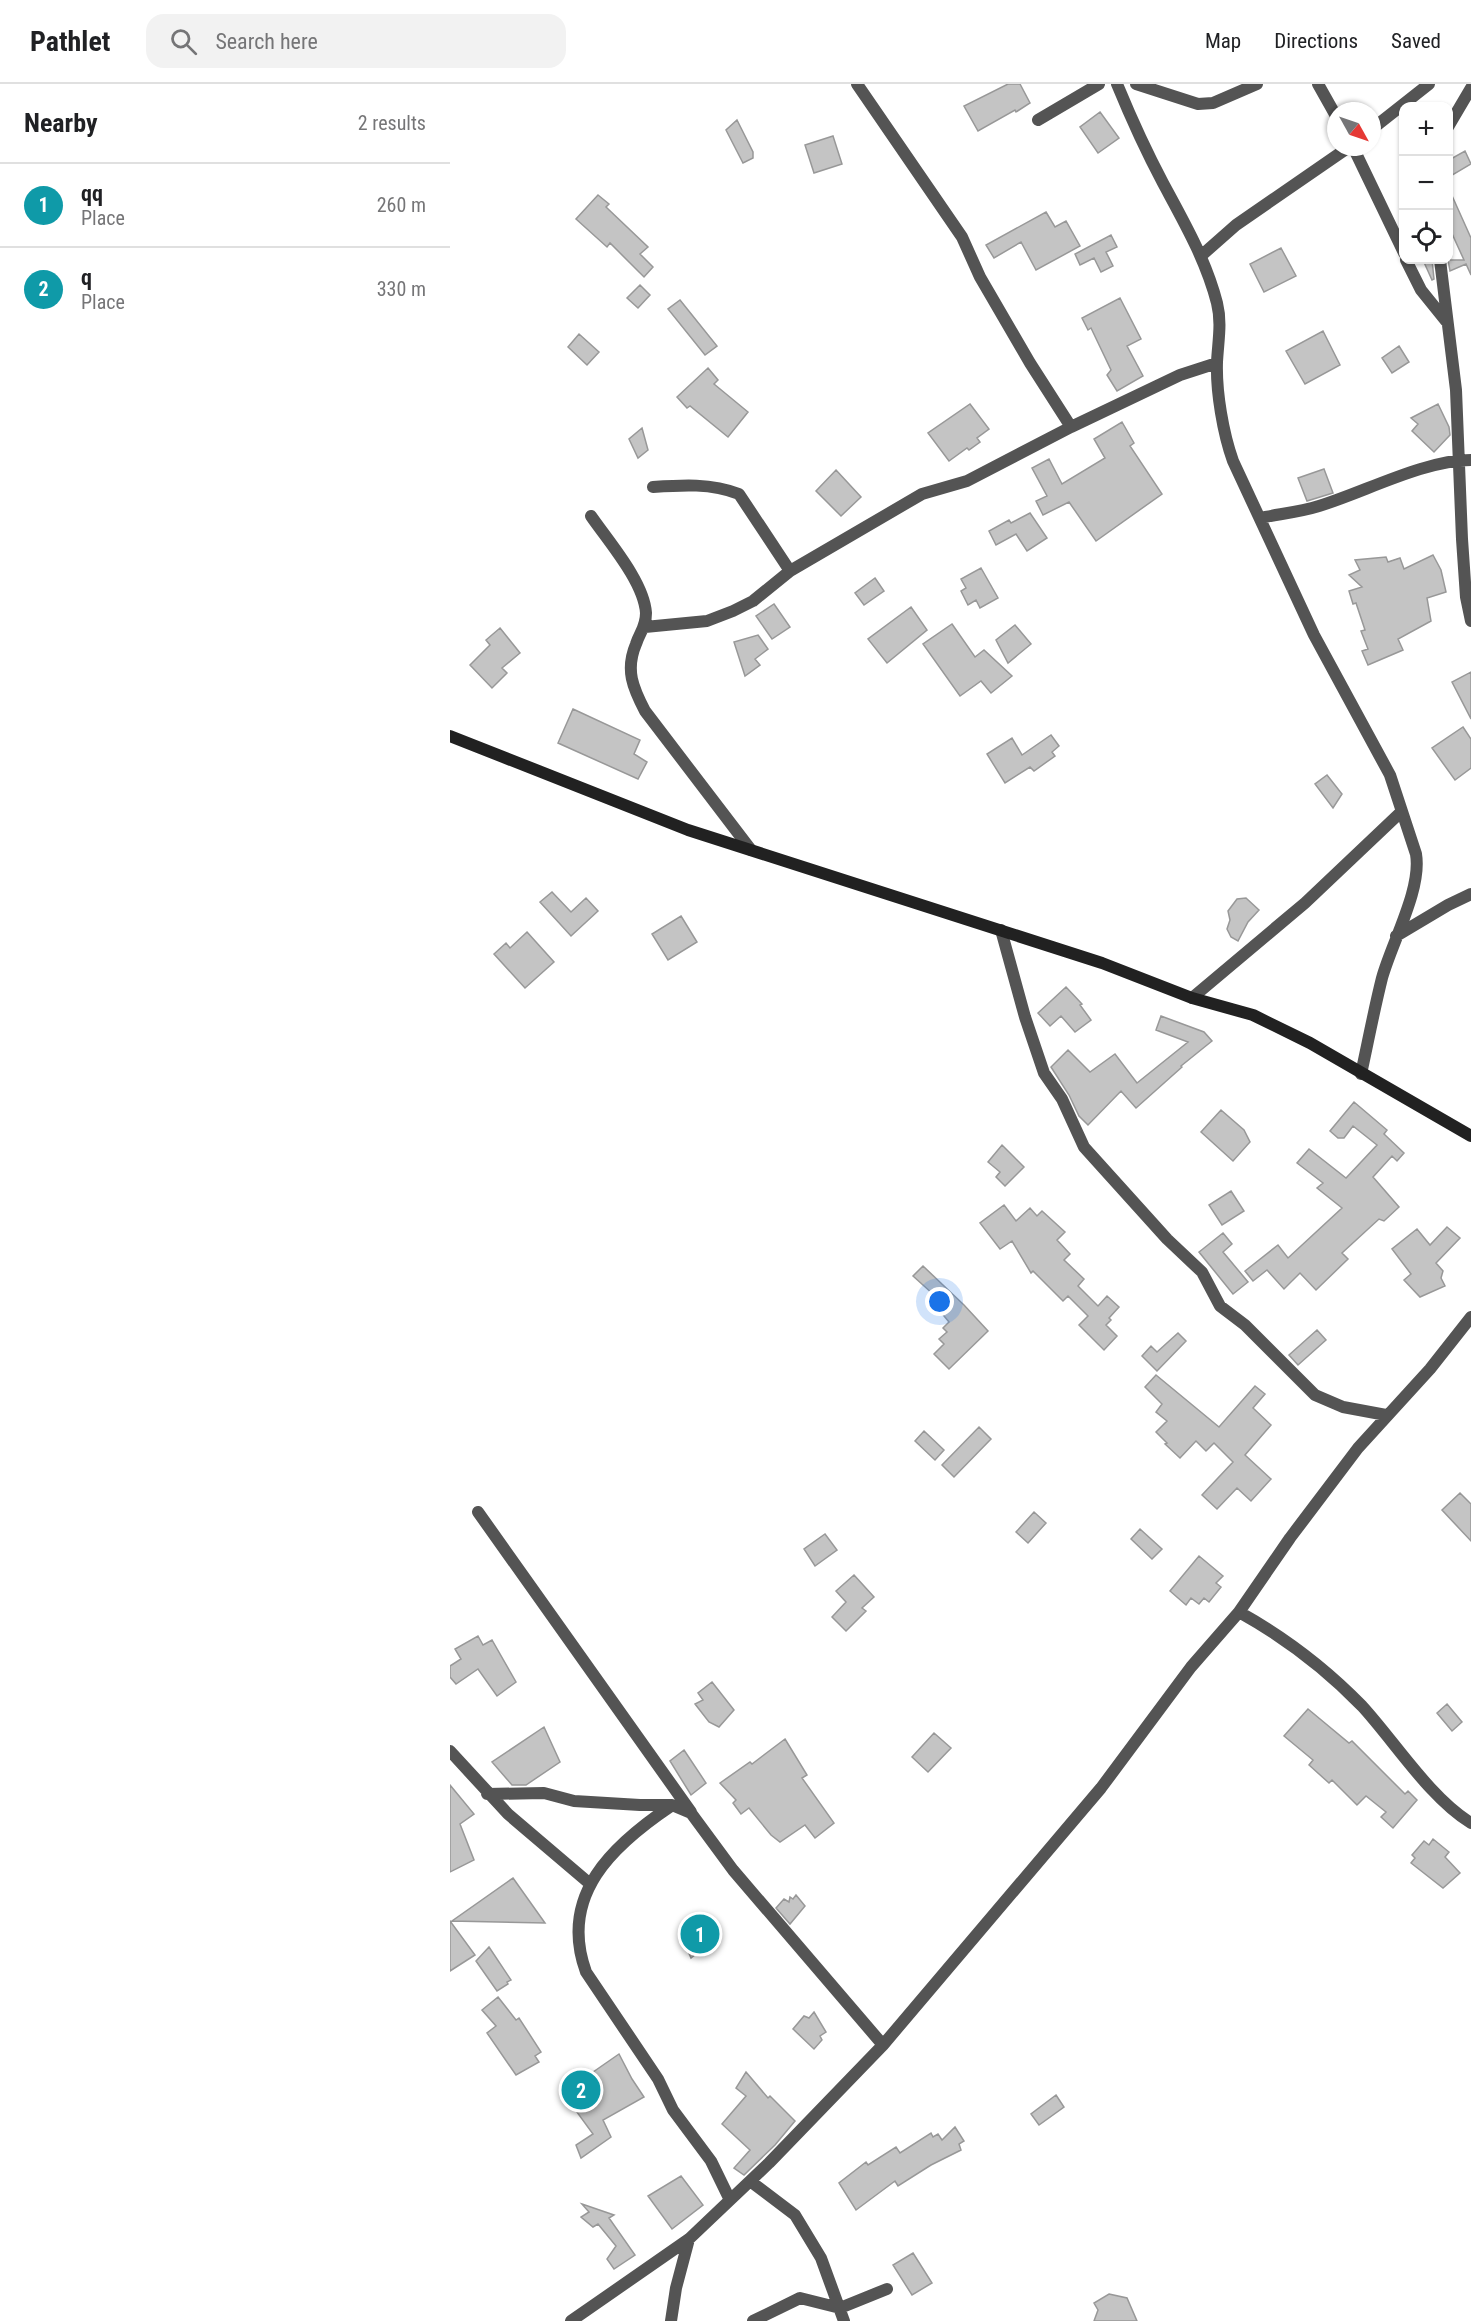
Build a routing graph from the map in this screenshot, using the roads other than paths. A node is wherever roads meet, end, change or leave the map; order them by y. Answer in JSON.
{"nodes":[{"id":1,"x":857,"y":84,"type":"edge"},
{"id":2,"x":1099,"y":84,"type":"edge"},
{"id":3,"x":1117,"y":84,"type":"edge"},
{"id":4,"x":1136,"y":84,"type":"edge"},
{"id":5,"x":1257,"y":84,"type":"edge"},
{"id":6,"x":1318,"y":84,"type":"edge"},
{"id":7,"x":1429,"y":84,"type":"edge"},
{"id":8,"x":1471,"y":88,"type":"edge"},
{"id":9,"x":1328,"y":102,"type":"edge"},
{"id":10,"x":1038,"y":120,"type":"dead end"},
{"id":11,"x":1453,"y":120,"type":"edge"},
{"id":12,"x":1381,"y":122,"type":"edge"},
{"id":13,"x":1338,"y":156,"type":"edge"},
{"id":14,"x":1356,"y":156,"type":"edge"},
{"id":15,"x":1399,"y":243,"type":"edge"},
{"id":16,"x":1202,"y":255,"type":"junction"},
{"id":17,"x":1408,"y":264,"type":"edge"},
{"id":18,"x":1440,"y":264,"type":"edge"},
{"id":19,"x":1447,"y":322,"type":"junction"},
{"id":20,"x":1217,"y":363,"type":"junction"},
{"id":21,"x":1071,"y":427,"type":"junction"},
{"id":22,"x":1465,"y":460,"type":"edge"},
{"id":23,"x":653,"y":487,"type":"dead end"},
{"id":24,"x":591,"y":516,"type":"dead end"},
{"id":25,"x":1260,"y":518,"type":"junction"},
{"id":26,"x":790,"y":571,"type":"junction"},
{"id":27,"x":1471,"y":621,"type":"edge"},
{"id":28,"x":645,"y":627,"type":"junction"},
{"id":29,"x":450,"y":736,"type":"edge"},
{"id":30,"x":1401,"y":812,"type":"junction"},
{"id":31,"x":751,"y":850,"type":"junction"},
{"id":32,"x":1469,"y":900,"type":"edge"},
{"id":33,"x":1000,"y":930,"type":"junction"},
{"id":34,"x":1396,"y":936,"type":"junction"},
{"id":35,"x":1192,"y":998,"type":"junction"},
{"id":36,"x":1361,"y":1074,"type":"junction"},
{"id":37,"x":1471,"y":1136,"type":"edge"},
{"id":38,"x":1471,"y":1317,"type":"edge"},
{"id":39,"x":1386,"y":1415,"type":"junction"},
{"id":40,"x":478,"y":1512,"type":"dead end"},
{"id":41,"x":1239,"y":1612,"type":"junction"},
{"id":42,"x":450,"y":1751,"type":"edge"},
{"id":43,"x":487,"y":1794,"type":"junction"},
{"id":44,"x":672,"y":1805,"type":"junction"},
{"id":45,"x":691,"y":1813,"type":"junction"},
{"id":46,"x":1471,"y":1823,"type":"edge"},
{"id":47,"x":589,"y":1882,"type":"junction"},
{"id":48,"x":883,"y":2045,"type":"junction"},
{"id":49,"x":750,"y":2181,"type":"junction"},
{"id":50,"x":730,"y":2200,"type":"junction"},
{"id":51,"x":689,"y":2239,"type":"junction"},
{"id":52,"x":887,"y":2289,"type":"dead end"},
{"id":53,"x":840,"y":2308,"type":"junction"},
{"id":54,"x":571,"y":2321,"type":"edge"},
{"id":55,"x":671,"y":2321,"type":"edge"},
{"id":56,"x":753,"y":2321,"type":"edge"},
{"id":57,"x":844,"y":2321,"type":"edge"}],
"edges":[{"from":1,"to":21,"type":"street"},
{"from":2,"to":10,"type":"street"},
{"from":3,"to":16,"type":"street"},
{"from":4,"to":5,"type":"street"},
{"from":6,"to":9,"type":"street"},
{"from":7,"to":12,"type":"street"},
{"from":8,"to":11,"type":"street"},
{"from":13,"to":16,"type":"street"},
{"from":14,"to":15,"type":"street"},
{"from":16,"to":20,"type":"street"},
{"from":17,"to":19,"type":"street"},
{"from":18,"to":19,"type":"street"},
{"from":19,"to":22,"type":"street"},
{"from":20,"to":21,"type":"street"},
{"from":20,"to":25,"type":"street"},
{"from":21,"to":26,"type":"street"},
{"from":22,"to":25,"type":"street"},
{"from":22,"to":27,"type":"street"},
{"from":23,"to":26,"type":"street"},
{"from":24,"to":28,"type":"street"},
{"from":25,"to":30,"type":"street"},
{"from":26,"to":28,"type":"street"},
{"from":28,"to":31,"type":"street"},
{"from":29,"to":31,"type":"street"},
{"from":30,"to":34,"type":"street"},
{"from":30,"to":35,"type":"street"},
{"from":31,"to":33,"type":"street"},
{"from":32,"to":34,"type":"street"},
{"from":33,"to":35,"type":"street"},
{"from":33,"to":39,"type":"street"},
{"from":34,"to":36,"type":"street"},
{"from":35,"to":36,"type":"street"},
{"from":36,"to":37,"type":"street"},
{"from":38,"to":39,"type":"street"},
{"from":39,"to":41,"type":"street"},
{"from":40,"to":45,"type":"street"},
{"from":41,"to":46,"type":"street"},
{"from":41,"to":48,"type":"street"},
{"from":42,"to":43,"type":"street"},
{"from":43,"to":44,"type":"street"},
{"from":43,"to":47,"type":"street"},
{"from":44,"to":45,"type":"street"},
{"from":44,"to":47,"type":"street"},
{"from":45,"to":48,"type":"street"},
{"from":47,"to":50,"type":"street"},
{"from":48,"to":49,"type":"street"},
{"from":49,"to":50,"type":"street"},
{"from":49,"to":53,"type":"street"},
{"from":50,"to":51,"type":"street"},
{"from":51,"to":54,"type":"street"},
{"from":51,"to":55,"type":"street"},
{"from":52,"to":53,"type":"street"},
{"from":53,"to":56,"type":"street"},
{"from":53,"to":57,"type":"street"}]}
